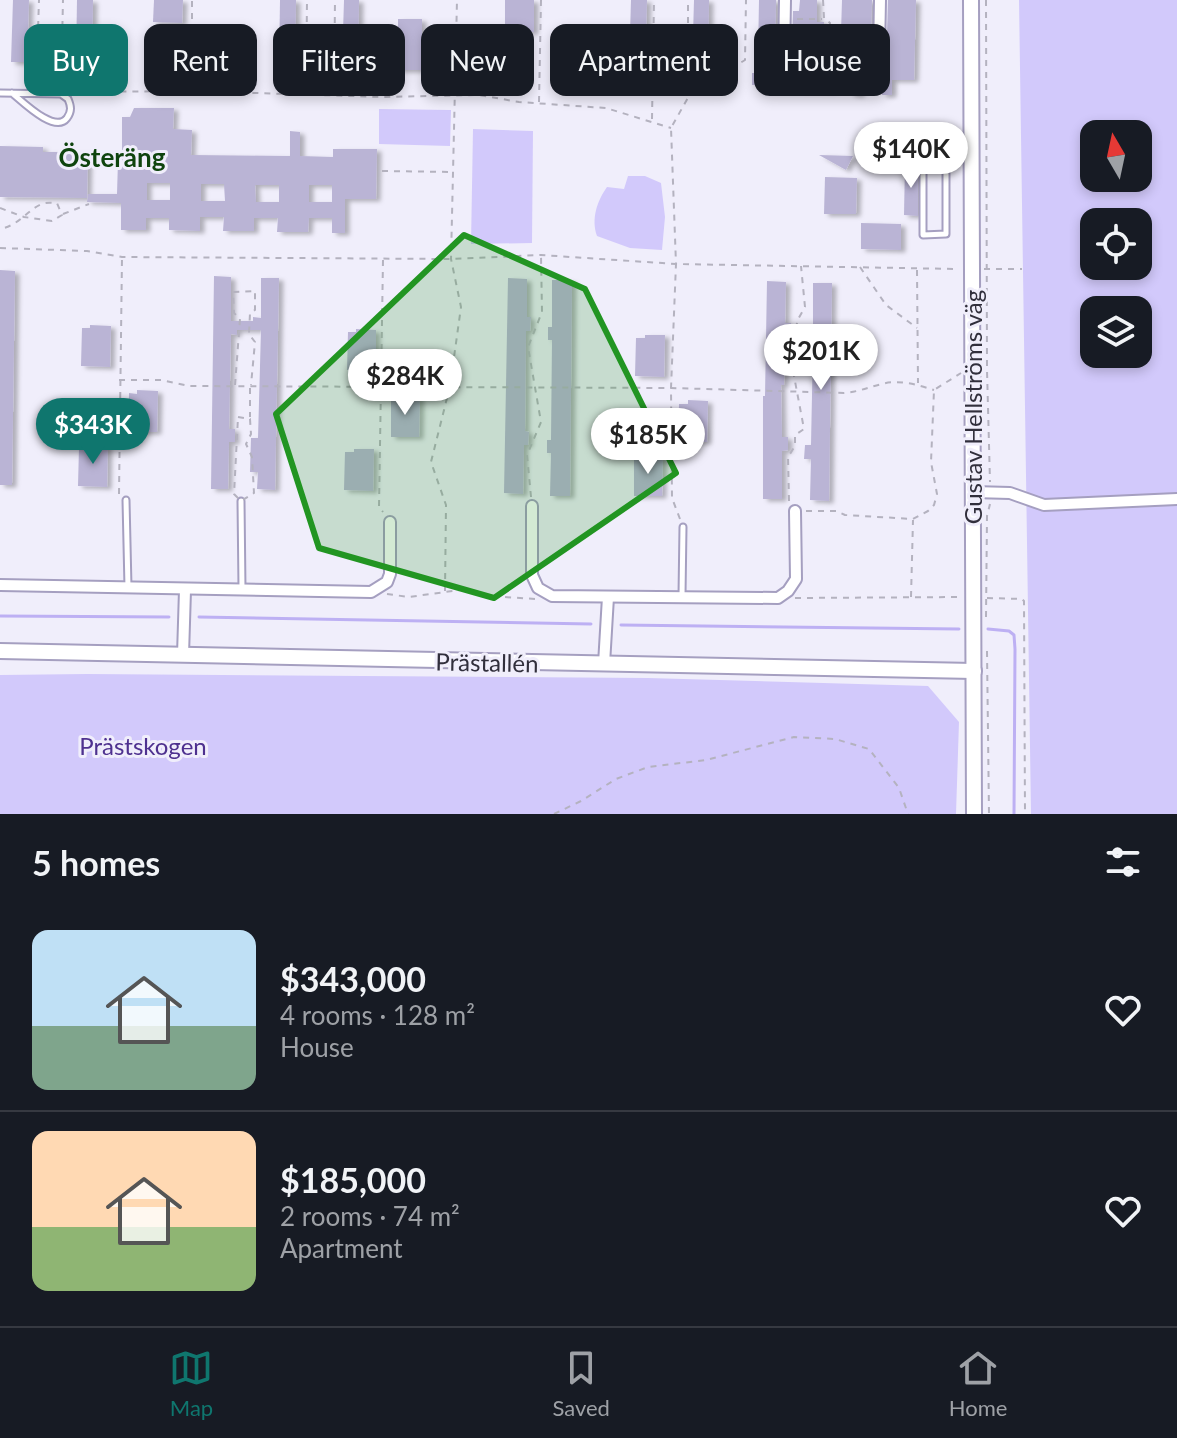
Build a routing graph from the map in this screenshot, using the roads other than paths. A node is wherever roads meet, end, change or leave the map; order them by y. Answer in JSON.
{"nodes":[{"id":1,"x":785,"y":0,"type":"edge"},
{"id":2,"x":880,"y":0,"type":"edge"},
{"id":3,"x":971,"y":0,"type":"edge"},
{"id":4,"x":0,"y":93,"type":"edge"},
{"id":5,"x":12,"y":93,"type":"junction"},
{"id":6,"x":946,"y":138,"type":"junction"},
{"id":7,"x":971,"y":138,"type":"junction"},
{"id":8,"x":973,"y":492,"type":"junction"},
{"id":9,"x":1177,"y":499,"type":"edge"},
{"id":10,"x":126,"y":500,"type":"road end"},
{"id":11,"x":241,"y":501,"type":"road end"},
{"id":12,"x":532,"y":506,"type":"road end"},
{"id":13,"x":795,"y":511,"type":"road end"},
{"id":14,"x":390,"y":522,"type":"road end"},
{"id":15,"x":683,"y":527,"type":"road end"},
{"id":16,"x":0,"y":585,"type":"edge"},
{"id":17,"x":128,"y":589,"type":"junction"},
{"id":18,"x":242,"y":589,"type":"junction"},
{"id":19,"x":185,"y":590,"type":"junction"},
{"id":20,"x":682,"y":595,"type":"junction"},
{"id":21,"x":608,"y":597,"type":"junction"},
{"id":22,"x":0,"y":651,"type":"edge"},
{"id":23,"x":183,"y":655,"type":"junction"},
{"id":24,"x":604,"y":664,"type":"junction"},
{"id":25,"x":974,"y":671,"type":"junction"},
{"id":26,"x":974,"y":814,"type":"edge"}],
"edges":[{"from":1,"to":2,"type":"street"},
{"from":3,"to":7,"type":"street","name":"Gustav Hellströms väg"},
{"from":4,"to":5,"type":"lane"},
{"from":5,"to":5,"type":"lane"},
{"from":6,"to":6,"type":"lane"},
{"from":6,"to":7,"type":"lane"},
{"from":7,"to":8,"type":"street","name":"Gustav Hellströms väg"},
{"from":8,"to":9,"type":"street"},
{"from":8,"to":25,"type":"street","name":"Gustav Hellströms väg"},
{"from":10,"to":17,"type":"lane"},
{"from":11,"to":18,"type":"lane"},
{"from":12,"to":21,"type":"street"},
{"from":13,"to":20,"type":"street"},
{"from":14,"to":18,"type":"street"},
{"from":15,"to":20,"type":"lane"},
{"from":16,"to":17,"type":"street"},
{"from":17,"to":19,"type":"street"},
{"from":18,"to":19,"type":"street"},
{"from":19,"to":23,"type":"street"},
{"from":20,"to":21,"type":"street"},
{"from":21,"to":24,"type":"street"},
{"from":22,"to":23,"type":"street","name":"Prästallén"},
{"from":23,"to":24,"type":"street","name":"Prästallén"},
{"from":24,"to":25,"type":"street","name":"Prästallén"},
{"from":25,"to":26,"type":"street","name":"Gustav Hellströms väg"}]}
